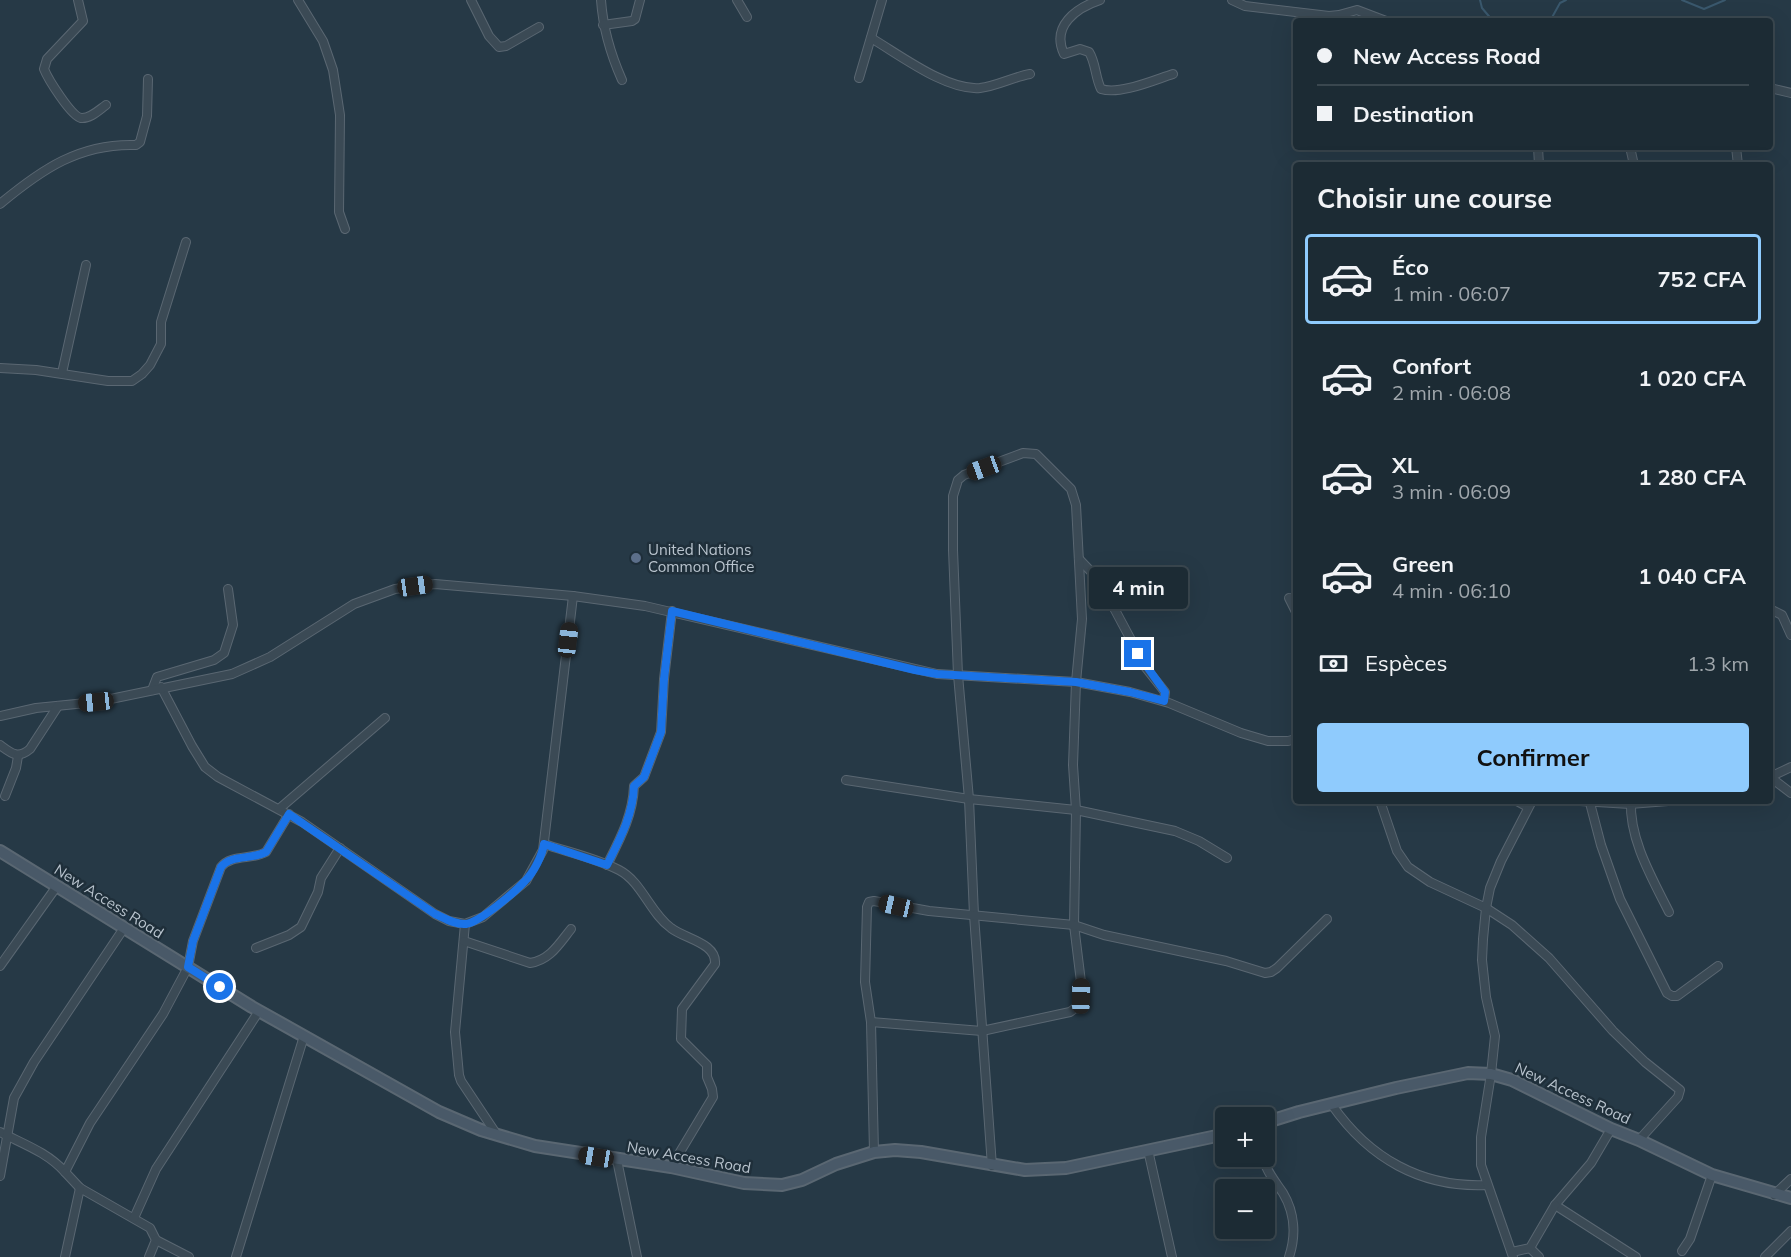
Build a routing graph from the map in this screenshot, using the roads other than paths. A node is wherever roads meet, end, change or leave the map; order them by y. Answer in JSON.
{"nodes":[{"id":1,"x":78,"y":0,"type":"edge"},
{"id":2,"x":298,"y":0,"type":"edge"},
{"id":3,"x":471,"y":0,"type":"edge"},
{"id":4,"x":601,"y":0,"type":"edge"},
{"id":5,"x":640,"y":0,"type":"edge"},
{"id":6,"x":737,"y":0,"type":"edge"},
{"id":7,"x":882,"y":0,"type":"edge"},
{"id":8,"x":1100,"y":0,"type":"edge"},
{"id":9,"x":1232,"y":0,"type":"edge"},
{"id":10,"x":747,"y":17,"type":"dead end"},
{"id":11,"x":1378,"y":18,"type":"edge"},
{"id":12,"x":603,"y":25,"type":"junction"},
{"id":13,"x":539,"y":27,"type":"dead end"},
{"id":14,"x":871,"y":38,"type":"junction"},
{"id":15,"x":1030,"y":74,"type":"dead end"},
{"id":16,"x":1173,"y":74,"type":"dead end"},
{"id":17,"x":859,"y":78,"type":"dead end"},
{"id":18,"x":148,"y":79,"type":"dead end"},
{"id":19,"x":622,"y":80,"type":"dead end"},
{"id":20,"x":1773,"y":89,"type":"edge"},
{"id":21,"x":1791,"y":93,"type":"edge"},
{"id":22,"x":106,"y":105,"type":"dead end"},
{"id":23,"x":0,"y":204,"type":"edge"},
{"id":24,"x":345,"y":229,"type":"dead end"},
{"id":25,"x":186,"y":242,"type":"dead end"},
{"id":26,"x":86,"y":265,"type":"dead end"},
{"id":27,"x":0,"y":368,"type":"edge"},
{"id":28,"x":62,"y":373,"type":"junction"},
{"id":29,"x":1079,"y":559,"type":"junction"},
{"id":30,"x":228,"y":589,"type":"dead end"},
{"id":31,"x":573,"y":596,"type":"junction"},
{"id":32,"x":1289,"y":598,"type":"dead end"},
{"id":33,"x":1293,"y":606,"type":"edge"},
{"id":34,"x":1773,"y":610,"type":"edge"},
{"id":35,"x":672,"y":611,"type":"junction"},
{"id":36,"x":1791,"y":635,"type":"edge"},
{"id":37,"x":958,"y":675,"type":"junction"},
{"id":38,"x":1076,"y":682,"type":"junction"},
{"id":39,"x":161,"y":687,"type":"junction"},
{"id":40,"x":152,"y":690,"type":"junction"},
{"id":41,"x":1164,"y":701,"type":"junction"},
{"id":42,"x":58,"y":706,"type":"junction"},
{"id":43,"x":0,"y":716,"type":"edge"},
{"id":44,"x":385,"y":718,"type":"dead end"},
{"id":45,"x":1293,"y":740,"type":"edge"},
{"id":46,"x":0,"y":745,"type":"edge"},
{"id":47,"x":18,"y":756,"type":"junction"},
{"id":48,"x":1791,"y":767,"type":"edge"},
{"id":49,"x":1773,"y":776,"type":"edge"},
{"id":50,"x":1773,"y":779,"type":"edge"},
{"id":51,"x":846,"y":780,"type":"dead end"},
{"id":52,"x":1791,"y":793,"type":"edge"},
{"id":53,"x":5,"y":796,"type":"dead end"},
{"id":54,"x":969,"y":799,"type":"junction"},
{"id":55,"x":1381,"y":804,"type":"edge"},
{"id":56,"x":1530,"y":804,"type":"edge"},
{"id":57,"x":1590,"y":804,"type":"edge"},
{"id":58,"x":1631,"y":804,"type":"edge"},
{"id":59,"x":279,"y":809,"type":"junction"},
{"id":60,"x":1076,"y":810,"type":"junction"},
{"id":61,"x":289,"y":814,"type":"junction"},
{"id":62,"x":544,"y":844,"type":"junction"},
{"id":63,"x":340,"y":848,"type":"junction"},
{"id":64,"x":0,"y":851,"type":"edge"},
{"id":65,"x":1227,"y":858,"type":"dead end"},
{"id":66,"x":607,"y":865,"type":"junction"},
{"id":67,"x":57,"y":886,"type":"junction"},
{"id":68,"x":1486,"y":908,"type":"junction"},
{"id":69,"x":1668,"y":912,"type":"dead end"},
{"id":70,"x":974,"y":915,"type":"junction"},
{"id":71,"x":1327,"y":919,"type":"dead end"},
{"id":72,"x":465,"y":924,"type":"junction"},
{"id":73,"x":1074,"y":925,"type":"junction"},
{"id":74,"x":124,"y":928,"type":"junction"},
{"id":75,"x":571,"y":929,"type":"dead end"},
{"id":76,"x":464,"y":941,"type":"junction"},
{"id":77,"x":256,"y":948,"type":"dead end"},
{"id":78,"x":0,"y":966,"type":"edge"},
{"id":79,"x":1718,"y":966,"type":"dead end"},
{"id":80,"x":188,"y":967,"type":"junction"},
{"id":81,"x":259,"y":1011,"type":"junction"},
{"id":82,"x":871,"y":1022,"type":"junction"},
{"id":83,"x":982,"y":1031,"type":"junction"},
{"id":84,"x":304,"y":1036,"type":"junction"},
{"id":85,"x":1491,"y":1074,"type":"junction"},
{"id":86,"x":1332,"y":1105,"type":"junction"},
{"id":87,"x":1275,"y":1120,"type":"edge"},
{"id":88,"x":1611,"y":1129,"type":"junction"},
{"id":89,"x":3,"y":1133,"type":"edge"},
{"id":90,"x":498,"y":1136,"type":"junction"},
{"id":91,"x":1215,"y":1136,"type":"edge"},
{"id":92,"x":1639,"y":1140,"type":"junction"},
{"id":93,"x":1148,"y":1150,"type":"junction"},
{"id":94,"x":874,"y":1152,"type":"junction"},
{"id":95,"x":617,"y":1160,"type":"junction"},
{"id":96,"x":992,"y":1166,"type":"junction"},
{"id":97,"x":671,"y":1167,"type":"junction"},
{"id":98,"x":1265,"y":1167,"type":"edge"},
{"id":99,"x":65,"y":1172,"type":"junction"},
{"id":100,"x":1712,"y":1174,"type":"junction"},
{"id":101,"x":0,"y":1176,"type":"edge"},
{"id":102,"x":1791,"y":1179,"type":"edge"},
{"id":103,"x":1487,"y":1185,"type":"junction"},
{"id":104,"x":80,"y":1188,"type":"junction"},
{"id":105,"x":1774,"y":1194,"type":"junction"},
{"id":106,"x":1791,"y":1198,"type":"edge"},
{"id":107,"x":1555,"y":1205,"type":"junction"},
{"id":108,"x":134,"y":1218,"type":"junction"},
{"id":109,"x":1791,"y":1231,"type":"edge"},
{"id":110,"x":156,"y":1240,"type":"junction"},
{"id":111,"x":1530,"y":1248,"type":"junction"},
{"id":112,"x":1682,"y":1251,"type":"dead end"},
{"id":113,"x":1513,"y":1254,"type":"edge"},
{"id":114,"x":65,"y":1257,"type":"edge"},
{"id":115,"x":149,"y":1257,"type":"edge"},
{"id":116,"x":189,"y":1257,"type":"edge"},
{"id":117,"x":236,"y":1257,"type":"edge"},
{"id":118,"x":637,"y":1257,"type":"edge"},
{"id":119,"x":1172,"y":1257,"type":"edge"},
{"id":120,"x":1289,"y":1257,"type":"edge"},
{"id":121,"x":1539,"y":1257,"type":"edge"},
{"id":122,"x":1636,"y":1257,"type":"edge"},
{"id":123,"x":1766,"y":1257,"type":"edge"}],
"edges":[{"from":1,"to":22,"type":"street"},
{"from":2,"to":24,"type":"street"},
{"from":3,"to":13,"type":"street"},
{"from":4,"to":12,"type":"street"},
{"from":5,"to":12,"type":"street"},
{"from":6,"to":10,"type":"street"},
{"from":7,"to":14,"type":"street"},
{"from":8,"to":16,"type":"street"},
{"from":9,"to":11,"type":"street"},
{"from":12,"to":19,"type":"street"},
{"from":14,"to":15,"type":"street"},
{"from":14,"to":17,"type":"street"},
{"from":18,"to":23,"type":"street"},
{"from":20,"to":21,"type":"street"},
{"from":25,"to":28,"type":"street"},
{"from":26,"to":28,"type":"street"},
{"from":27,"to":28,"type":"street"},
{"from":29,"to":37,"type":"street"},
{"from":29,"to":38,"type":"street"},
{"from":29,"to":41,"type":"street"},
{"from":30,"to":40,"type":"street"},
{"from":31,"to":35,"type":"street"},
{"from":31,"to":39,"type":"street"},
{"from":31,"to":62,"type":"street"},
{"from":32,"to":33,"type":"street"},
{"from":34,"to":36,"type":"street"},
{"from":35,"to":37,"type":"street"},
{"from":35,"to":66,"type":"street"},
{"from":37,"to":38,"type":"street"},
{"from":37,"to":54,"type":"street"},
{"from":38,"to":41,"type":"street"},
{"from":38,"to":60,"type":"street"},
{"from":39,"to":40,"type":"street"},
{"from":39,"to":59,"type":"street"},
{"from":40,"to":42,"type":"street"},
{"from":41,"to":45,"type":"street"},
{"from":42,"to":43,"type":"street"},
{"from":42,"to":47,"type":"street"},
{"from":44,"to":59,"type":"street"},
{"from":46,"to":47,"type":"street"},
{"from":47,"to":53,"type":"street"},
{"from":48,"to":49,"type":"street"},
{"from":50,"to":52,"type":"street"},
{"from":51,"to":54,"type":"street"},
{"from":54,"to":60,"type":"street"},
{"from":54,"to":70,"type":"street"},
{"from":55,"to":68,"type":"street"},
{"from":56,"to":68,"type":"street"},
{"from":57,"to":79,"type":"street"},
{"from":58,"to":69,"type":"street"},
{"from":59,"to":61,"type":"street"},
{"from":60,"to":65,"type":"street"},
{"from":60,"to":73,"type":"street"},
{"from":61,"to":63,"type":"street"},
{"from":61,"to":80,"type":"street"},
{"from":62,"to":66,"type":"street"},
{"from":62,"to":72,"type":"street"},
{"from":63,"to":72,"type":"street"},
{"from":63,"to":77,"type":"street"},
{"from":64,"to":67,"type":"main road","name":"New Access Road"},
{"from":66,"to":97,"type":"street"},
{"from":67,"to":74,"type":"main road","name":"New Access Road"},
{"from":67,"to":78,"type":"street"},
{"from":68,"to":85,"type":"street"},
{"from":68,"to":92,"type":"street"},
{"from":70,"to":73,"type":"street"},
{"from":70,"to":82,"type":"street"},
{"from":70,"to":83,"type":"street"},
{"from":71,"to":73,"type":"street"},
{"from":72,"to":76,"type":"street"},
{"from":73,"to":83,"type":"street"},
{"from":74,"to":80,"type":"main road","name":"New Access Road"},
{"from":74,"to":89,"type":"street"},
{"from":75,"to":76,"type":"street"},
{"from":76,"to":90,"type":"street"},
{"from":80,"to":81,"type":"main road","name":"New Access Road"},
{"from":80,"to":99,"type":"street"},
{"from":81,"to":84,"type":"main road","name":"New Access Road"},
{"from":81,"to":108,"type":"street"},
{"from":82,"to":83,"type":"street"},
{"from":82,"to":94,"type":"street"},
{"from":83,"to":96,"type":"street"},
{"from":84,"to":90,"type":"main road","name":"New Access Road"},
{"from":84,"to":117,"type":"street"},
{"from":85,"to":86,"type":"main road","name":"New Access Road"},
{"from":85,"to":88,"type":"main road","name":"New Access Road"},
{"from":85,"to":103,"type":"street"},
{"from":86,"to":87,"type":"main road","name":"New Access Road"},
{"from":86,"to":103,"type":"street"},
{"from":88,"to":92,"type":"main road","name":"New Access Road"},
{"from":88,"to":107,"type":"street"},
{"from":89,"to":99,"type":"street"},
{"from":89,"to":101,"type":"street"},
{"from":90,"to":95,"type":"main road","name":"New Access Road"},
{"from":91,"to":93,"type":"main road","name":"New Access Road"},
{"from":92,"to":100,"type":"main road","name":"New Access Road"},
{"from":93,"to":96,"type":"main road","name":"New Access Road"},
{"from":93,"to":119,"type":"street"},
{"from":94,"to":96,"type":"main road","name":"New Access Road"},
{"from":94,"to":97,"type":"main road","name":"New Access Road"},
{"from":95,"to":97,"type":"main road","name":"New Access Road"},
{"from":95,"to":118,"type":"street"},
{"from":98,"to":120,"type":"street"},
{"from":99,"to":104,"type":"street"},
{"from":100,"to":105,"type":"main road","name":"New Access Road"},
{"from":100,"to":112,"type":"street"},
{"from":102,"to":105,"type":"street"},
{"from":103,"to":113,"type":"street"},
{"from":104,"to":108,"type":"street"},
{"from":104,"to":114,"type":"street"},
{"from":105,"to":106,"type":"main road","name":"New Access Road"},
{"from":107,"to":111,"type":"street"},
{"from":107,"to":122,"type":"street"},
{"from":108,"to":110,"type":"street"},
{"from":109,"to":123,"type":"street"},
{"from":110,"to":115,"type":"street"},
{"from":110,"to":116,"type":"street"},
{"from":111,"to":113,"type":"street"},
{"from":111,"to":121,"type":"street"}]}
